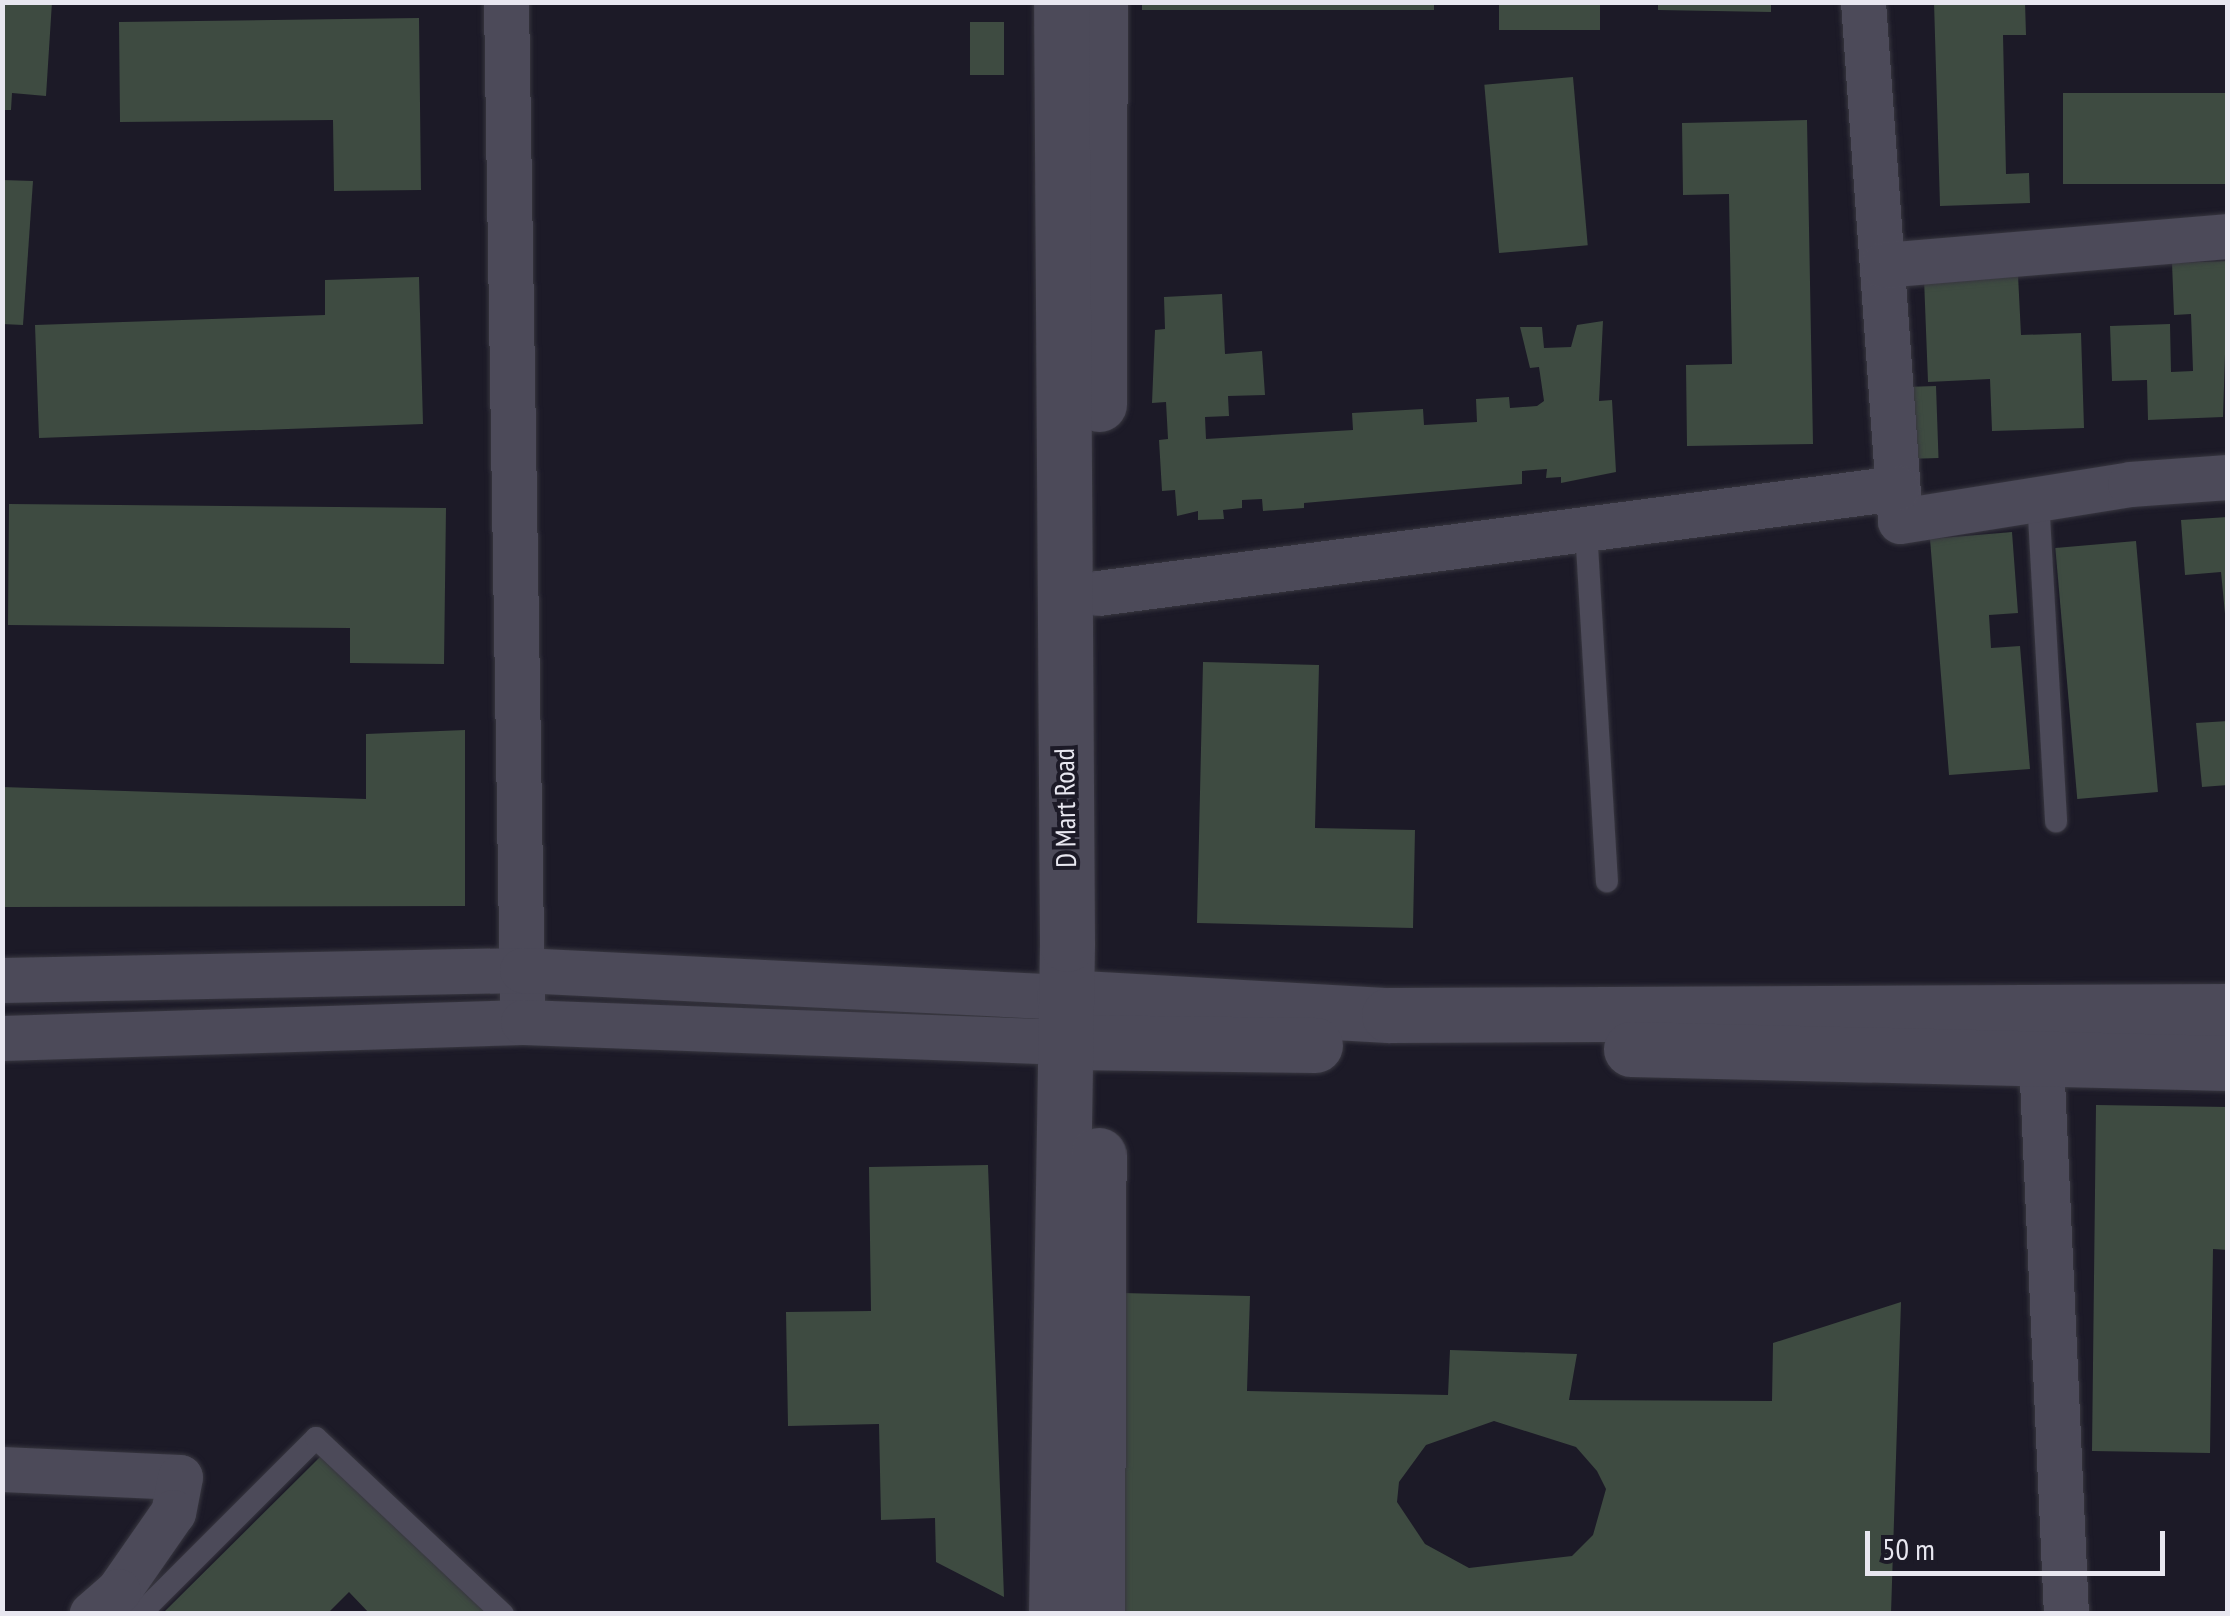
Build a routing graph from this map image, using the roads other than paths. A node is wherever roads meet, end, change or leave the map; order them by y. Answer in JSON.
{"nodes":[{"id":1,"x":506,"y":2,"type":"edge"},
{"id":2,"x":1061,"y":2,"type":"edge"},
{"id":3,"x":1100,"y":2,"type":"edge"},
{"id":4,"x":1863,"y":2,"type":"edge"},
{"id":5,"x":2228,"y":236,"type":"edge"},
{"id":6,"x":1883,"y":265,"type":"junction"},
{"id":7,"x":2228,"y":477,"type":"edge"},
{"id":8,"x":1897,"y":488,"type":"junction"},
{"id":9,"x":2038,"y":498,"type":"junction"},
{"id":10,"x":1586,"y":529,"type":"junction"},
{"id":11,"x":1098,"y":593,"type":"junction"},
{"id":12,"x":2056,"y":821,"type":"dead end"},
{"id":13,"x":1608,"y":880,"type":"dead end"},
{"id":14,"x":522,"y":970,"type":"junction"},
{"id":15,"x":2,"y":980,"type":"edge"},
{"id":16,"x":2228,"y":1012,"type":"edge"},
{"id":17,"x":1082,"y":1020,"type":"junction"},
{"id":18,"x":523,"y":1022,"type":"junction"},
{"id":19,"x":1416,"y":1031,"type":"junction"},
{"id":20,"x":2,"y":1038,"type":"edge"},
{"id":21,"x":2041,"y":1058,"type":"junction"},
{"id":22,"x":2228,"y":1062,"type":"edge"},
{"id":23,"x":2,"y":1469,"type":"edge"},
{"id":24,"x":92,"y":1614,"type":"edge"},
{"id":25,"x":140,"y":1614,"type":"edge"},
{"id":26,"x":503,"y":1614,"type":"edge"},
{"id":27,"x":1056,"y":1614,"type":"edge"},
{"id":28,"x":1098,"y":1614,"type":"edge"},
{"id":29,"x":2066,"y":1614,"type":"edge"}],
"edges":[{"from":1,"to":14,"type":"street"},
{"from":2,"to":17,"type":"street","name":"D Mart Road"},
{"from":3,"to":11,"type":"street","name":"D Mart Road"},
{"from":4,"to":6,"type":"street"},
{"from":5,"to":6,"type":"street"},
{"from":6,"to":8,"type":"street"},
{"from":7,"to":9,"type":"street"},
{"from":8,"to":9,"type":"street"},
{"from":8,"to":10,"type":"street"},
{"from":9,"to":12,"type":"lane"},
{"from":10,"to":11,"type":"street"},
{"from":10,"to":13,"type":"lane"},
{"from":11,"to":17,"type":"street","name":"D Mart Road"},
{"from":14,"to":15,"type":"street"},
{"from":14,"to":17,"type":"street"},
{"from":14,"to":18,"type":"street"},
{"from":16,"to":19,"type":"street"},
{"from":17,"to":18,"type":"street"},
{"from":17,"to":19,"type":"street"},
{"from":17,"to":27,"type":"street","name":"D Mart Road"},
{"from":17,"to":28,"type":"street","name":"D Mart Road"},
{"from":18,"to":20,"type":"street"},
{"from":19,"to":21,"type":"street"},
{"from":21,"to":22,"type":"street"},
{"from":21,"to":29,"type":"street"},
{"from":23,"to":24,"type":"street"},
{"from":25,"to":26,"type":"lane"}]}
